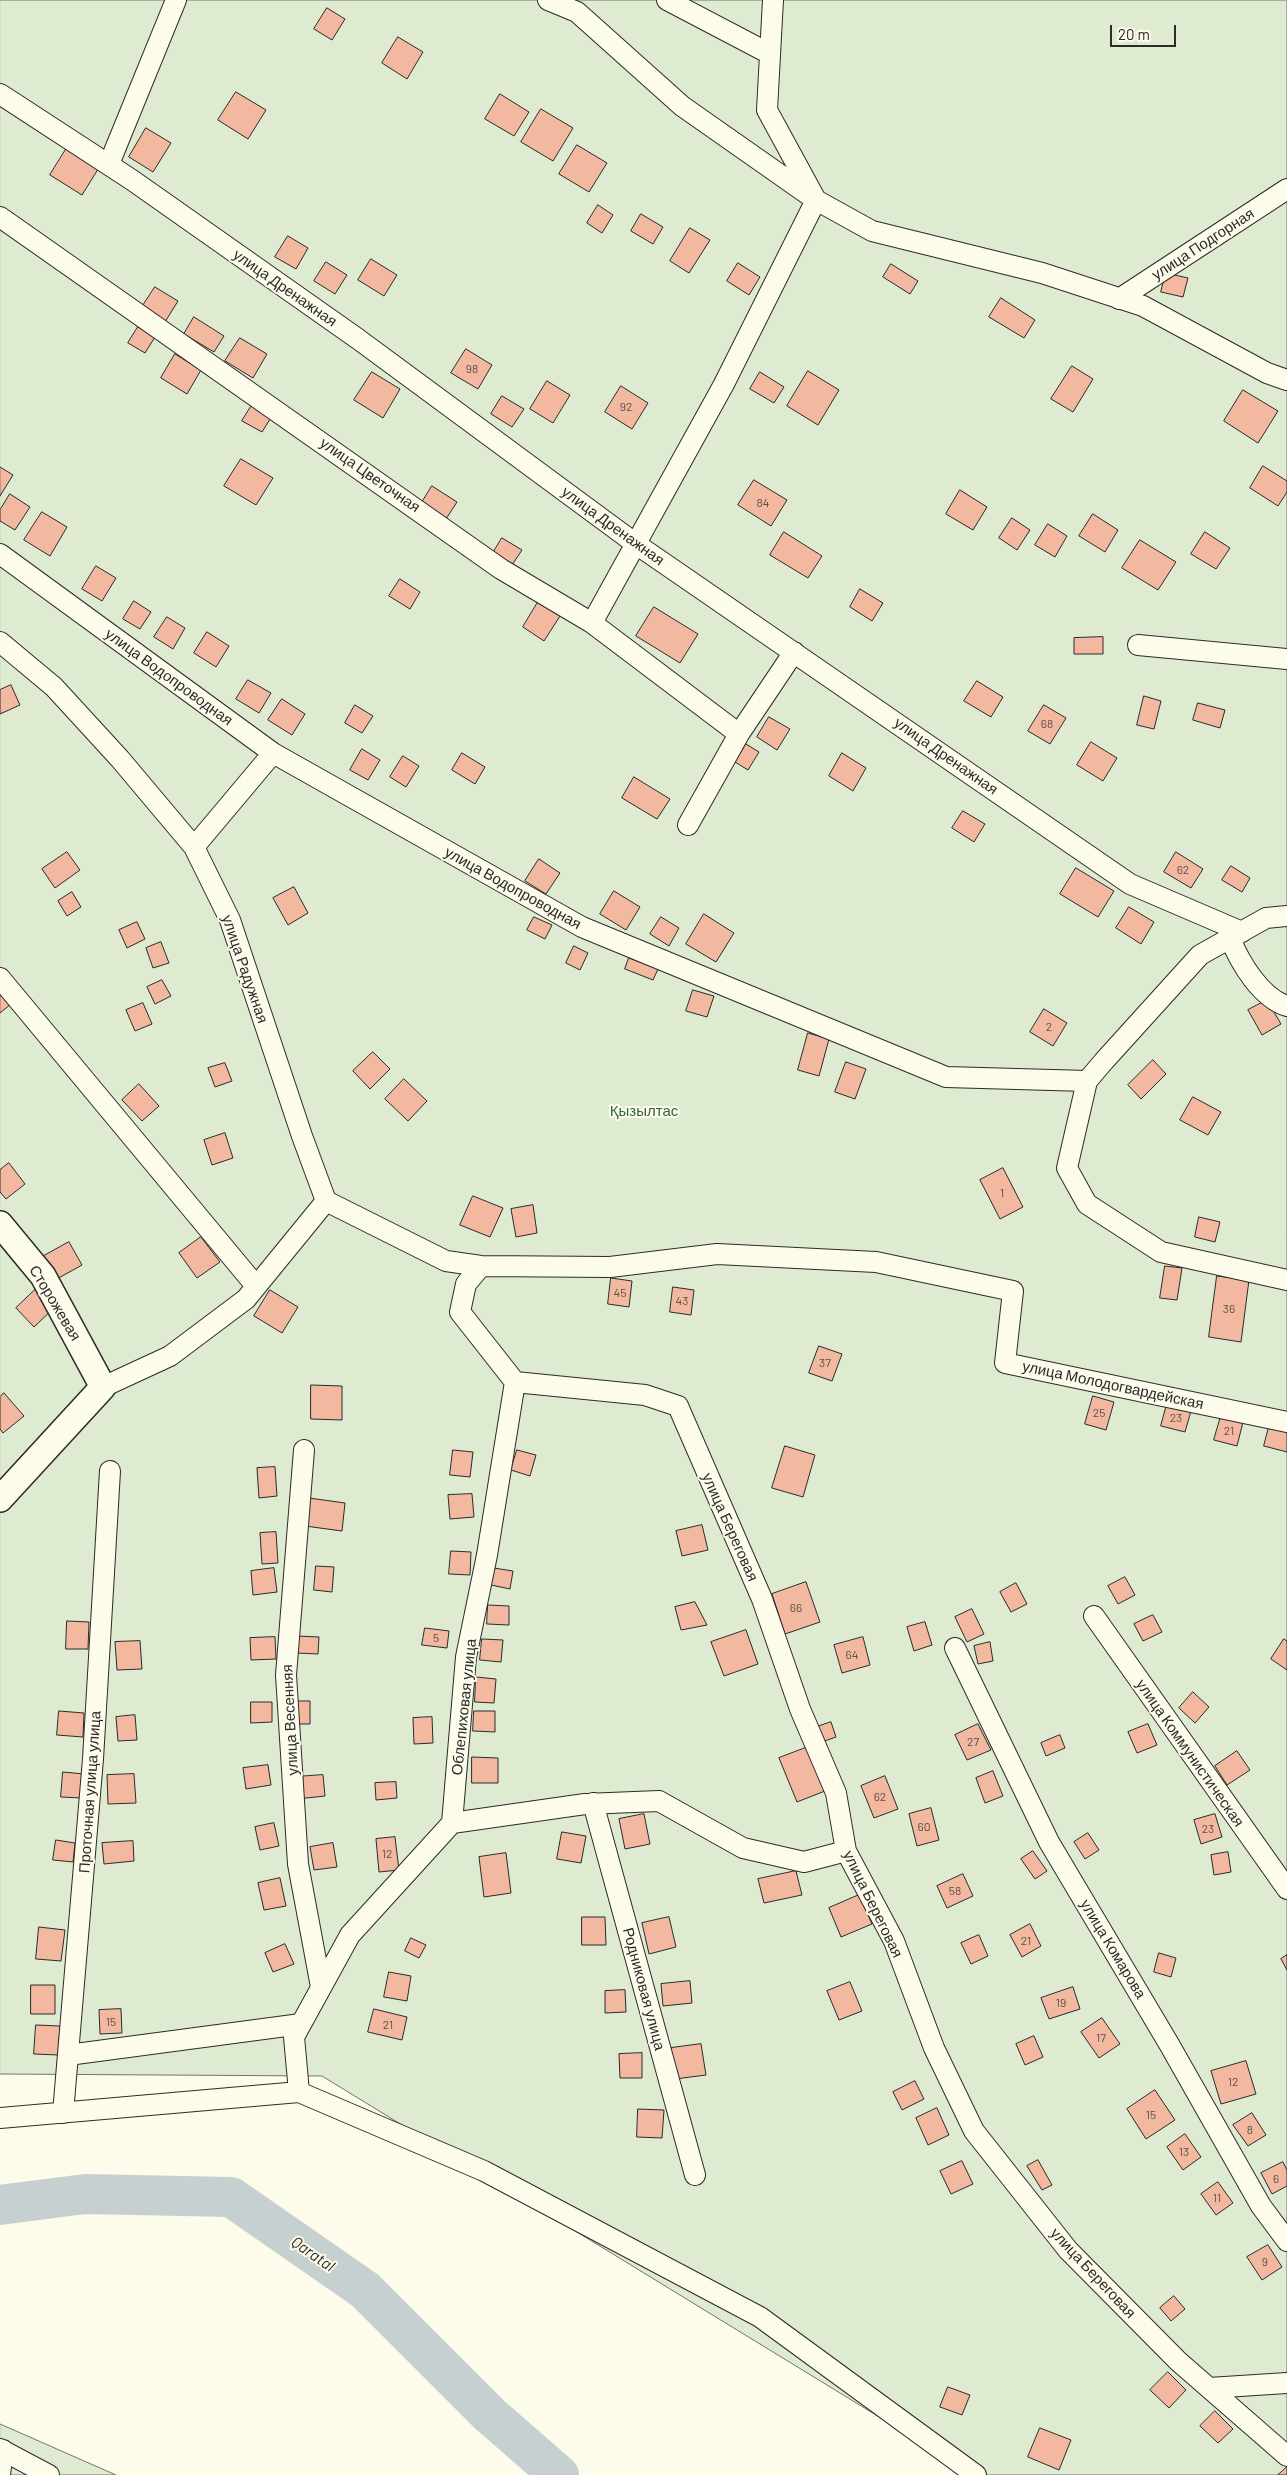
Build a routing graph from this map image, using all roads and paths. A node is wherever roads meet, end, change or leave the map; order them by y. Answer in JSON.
{"nodes":[{"id":1,"x":176,"y":0,"type":"edge"},
{"id":2,"x":548,"y":0,"type":"edge"},
{"id":3,"x":666,"y":0,"type":"edge"},
{"id":4,"x":773,"y":0,"type":"edge"},
{"id":5,"x":770,"y":54,"type":"junction"},
{"id":6,"x":0,"y":94,"type":"edge"},
{"id":7,"x":109,"y":164,"type":"junction"},
{"id":8,"x":1287,"y":190,"type":"edge"},
{"id":9,"x":816,"y":200,"type":"junction"},
{"id":10,"x":0,"y":217,"type":"edge"},
{"id":11,"x":1119,"y":298,"type":"junction"},
{"id":12,"x":1287,"y":380,"type":"edge"},
{"id":13,"x":636,"y":544,"type":"junction"},
{"id":14,"x":0,"y":554,"type":"edge"},
{"id":15,"x":592,"y":623,"type":"junction"},
{"id":16,"x":0,"y":642,"type":"edge"},
{"id":17,"x":1138,"y":645,"type":"dead end"},
{"id":18,"x":794,"y":652,"type":"junction"},
{"id":19,"x":1287,"y":659,"type":"edge"},
{"id":20,"x":739,"y":734,"type":"junction"},
{"id":21,"x":273,"y":753,"type":"junction"},
{"id":22,"x":688,"y":824,"type":"dead end"},
{"id":23,"x":194,"y":847,"type":"junction"},
{"id":24,"x":1287,"y":916,"type":"edge"},
{"id":25,"x":1236,"y":935,"type":"junction"},
{"id":26,"x":0,"y":978,"type":"edge"},
{"id":27,"x":1287,"y":1006,"type":"edge"},
{"id":28,"x":1086,"y":1081,"type":"junction"},
{"id":29,"x":326,"y":1202,"type":"junction"},
{"id":30,"x":0,"y":1224,"type":"edge"},
{"id":31,"x":481,"y":1266,"type":"junction"},
{"id":32,"x":1287,"y":1280,"type":"edge"},
{"id":33,"x":256,"y":1286,"type":"junction"},
{"id":34,"x":515,"y":1382,"type":"junction"},
{"id":35,"x":103,"y":1387,"type":"junction"},
{"id":36,"x":1287,"y":1422,"type":"edge"},
{"id":37,"x":304,"y":1450,"type":"dead end"},
{"id":38,"x":110,"y":1471,"type":"dead end"},
{"id":39,"x":0,"y":1499,"type":"edge"},
{"id":40,"x":1094,"y":1616,"type":"dead end"},
{"id":41,"x":955,"y":1648,"type":"dead end"},
{"id":42,"x":593,"y":1803,"type":"junction"},
{"id":43,"x":452,"y":1822,"type":"junction"},
{"id":44,"x":846,"y":1851,"type":"junction"},
{"id":45,"x":1287,"y":1889,"type":"edge"},
{"id":46,"x":321,"y":1987,"type":"junction"},
{"id":47,"x":301,"y":2024,"type":"junction"},
{"id":48,"x":68,"y":2055,"type":"junction"},
{"id":49,"x":299,"y":2092,"type":"junction"},
{"id":50,"x":64,"y":2113,"type":"junction"},
{"id":51,"x":0,"y":2118,"type":"edge"},
{"id":52,"x":694,"y":2174,"type":"dead end"},
{"id":53,"x":1287,"y":2241,"type":"edge"},
{"id":54,"x":1287,"y":2382,"type":"edge"},
{"id":55,"x":1208,"y":2388,"type":"junction"},
{"id":56,"x":2,"y":2449,"type":"edge"},
{"id":57,"x":1287,"y":2456,"type":"edge"},
{"id":58,"x":0,"y":2475,"type":"edge"},
{"id":59,"x":49,"y":2475,"type":"edge"},
{"id":60,"x":976,"y":2475,"type":"edge"}],
"edges":[{"from":1,"to":7,"type":"street"},
{"from":2,"to":9,"type":"street"},
{"from":3,"to":5,"type":"street"},
{"from":4,"to":5,"type":"street"},
{"from":5,"to":9,"type":"street"},
{"from":6,"to":7,"type":"street","name":"улица Дренажная"},
{"from":7,"to":13,"type":"street","name":"улица Дренажная"},
{"from":8,"to":11,"type":"street","name":"улица Подгорная"},
{"from":9,"to":11,"type":"street"},
{"from":9,"to":13,"type":"street"},
{"from":10,"to":15,"type":"street","name":"улица Цветочная"},
{"from":11,"to":12,"type":"street"},
{"from":13,"to":15,"type":"street"},
{"from":13,"to":18,"type":"street","name":"улица Дренажная"},
{"from":14,"to":21,"type":"street","name":"улица Водопроводная"},
{"from":15,"to":20,"type":"street","name":"улица Цветочная"},
{"from":16,"to":23,"type":"street","name":"улица Радужная"},
{"from":17,"to":19,"type":"street"},
{"from":18,"to":20,"type":"street"},
{"from":18,"to":25,"type":"street","name":"улица Дренажная"},
{"from":20,"to":22,"type":"street"},
{"from":21,"to":23,"type":"street"},
{"from":21,"to":28,"type":"street","name":"улица Водопроводная"},
{"from":23,"to":29,"type":"street","name":"улица Радужная"},
{"from":24,"to":25,"type":"street"},
{"from":25,"to":27,"type":"street"},
{"from":25,"to":28,"type":"street"},
{"from":26,"to":33,"type":"street"},
{"from":28,"to":32,"type":"street"},
{"from":29,"to":31,"type":"street"},
{"from":29,"to":33,"type":"street"},
{"from":30,"to":35,"type":"street","name":"Сторожевая"},
{"from":31,"to":34,"type":"street"},
{"from":31,"to":36,"type":"street","name":"улица Молодогвардейская"},
{"from":33,"to":35,"type":"street"},
{"from":34,"to":43,"type":"street","name":"Облепиховая улица"},
{"from":34,"to":44,"type":"street","name":"улица Береговая"},
{"from":35,"to":39,"type":"street"},
{"from":37,"to":46,"type":"street","name":"улица Весенняя"},
{"from":38,"to":48,"type":"street","name":"Проточная улица улица"},
{"from":40,"to":45,"type":"street","name":"улица Коммунистическая"},
{"from":41,"to":53,"type":"street","name":"улица Комарова"},
{"from":42,"to":43,"type":"street"},
{"from":42,"to":44,"type":"street"},
{"from":42,"to":52,"type":"street","name":"Родниковая улица"},
{"from":43,"to":46,"type":"street"},
{"from":44,"to":55,"type":"street","name":"улица Береговая"},
{"from":46,"to":47,"type":"street"},
{"from":47,"to":48,"type":"street"},
{"from":47,"to":49,"type":"street"},
{"from":48,"to":50,"type":"street","name":"Проточная улица улица"},
{"from":49,"to":50,"type":"street"},
{"from":49,"to":60,"type":"street"},
{"from":50,"to":51,"type":"street"},
{"from":54,"to":55,"type":"street"},
{"from":55,"to":57,"type":"street","name":"улица Береговая"},
{"from":56,"to":58,"type":"street"},
{"from":56,"to":59,"type":"street"}]}
